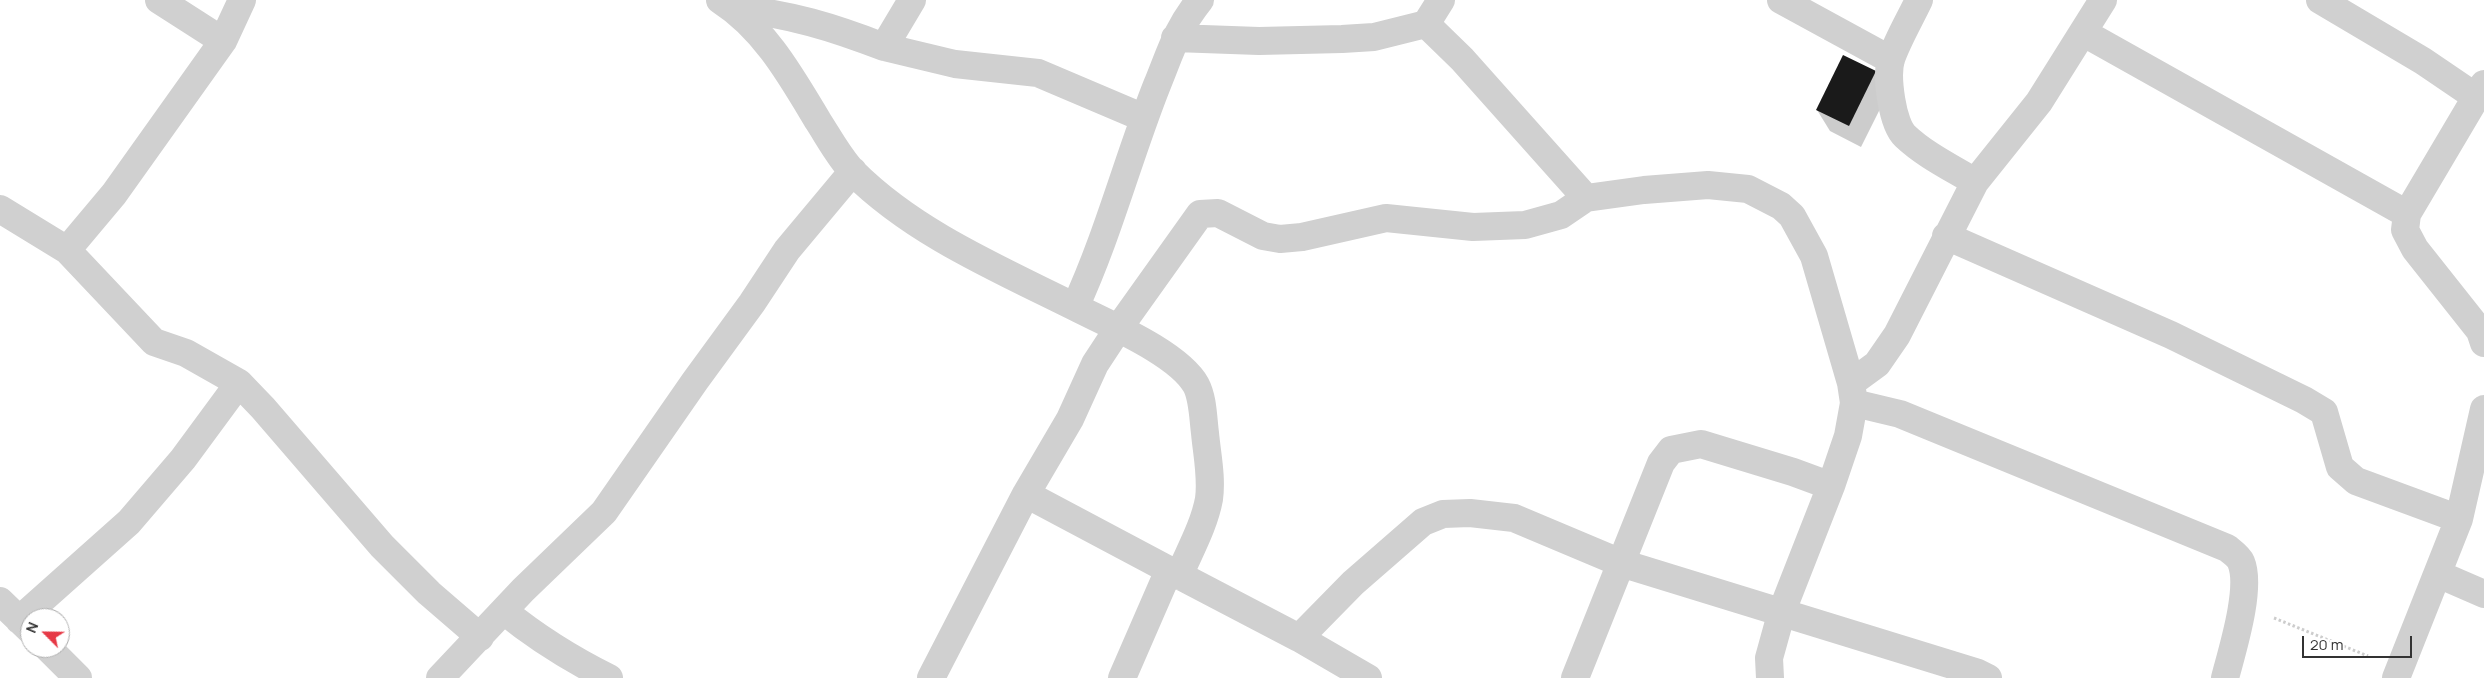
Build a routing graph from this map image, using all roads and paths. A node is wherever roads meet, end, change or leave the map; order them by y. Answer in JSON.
{"nodes":[{"id":1,"x":159,"y":0,"type":"edge"},
{"id":2,"x":242,"y":0,"type":"edge"},
{"id":3,"x":912,"y":0,"type":"edge"},
{"id":4,"x":1200,"y":0,"type":"edge"},
{"id":5,"x":1441,"y":0,"type":"edge"},
{"id":6,"x":1781,"y":0,"type":"edge"},
{"id":7,"x":1919,"y":0,"type":"edge"},
{"id":8,"x":2103,"y":0,"type":"edge"},
{"id":9,"x":2320,"y":0,"type":"edge"},
{"id":10,"x":727,"y":5,"type":"edge"},
{"id":11,"x":1426,"y":24,"type":"junction"},
{"id":12,"x":2084,"y":33,"type":"junction"},
{"id":13,"x":1175,"y":38,"type":"junction"},
{"id":14,"x":222,"y":41,"type":"junction"},
{"id":15,"x":884,"y":47,"type":"junction"},
{"id":16,"x":1891,"y":60,"type":"junction"},
{"id":17,"x":2480,"y":91,"type":"edge"},
{"id":18,"x":1144,"y":118,"type":"junction"},
{"id":19,"x":853,"y":171,"type":"junction"},
{"id":20,"x":1975,"y":182,"type":"junction"},
{"id":21,"x":1586,"y":198,"type":"junction"},
{"id":22,"x":0,"y":209,"type":"edge"},
{"id":23,"x":2407,"y":214,"type":"junction"},
{"id":24,"x":1946,"y":236,"type":"junction"},
{"id":25,"x":66,"y":250,"type":"junction"},
{"id":26,"x":1075,"y":307,"type":"junction"},
{"id":27,"x":1118,"y":329,"type":"junction"},
{"id":28,"x":2482,"y":334,"type":"edge"},
{"id":29,"x":239,"y":384,"type":"junction"},
{"id":30,"x":1852,"y":393,"type":"junction"},
{"id":31,"x":2484,"y":409,"type":"edge"},
{"id":32,"x":1831,"y":486,"type":"junction"},
{"id":33,"x":1026,"y":494,"type":"junction"},
{"id":34,"x":2459,"y":518,"type":"junction"},
{"id":35,"x":1621,"y":563,"type":"junction"},
{"id":36,"x":1174,"y":573,"type":"junction"},
{"id":37,"x":2438,"y":574,"type":"junction"},
{"id":38,"x":2244,"y":578,"type":"junction"},
{"id":39,"x":2484,"y":594,"type":"edge"},
{"id":40,"x":0,"y":601,"type":"edge"},
{"id":41,"x":42,"y":608,"type":"edge"},
{"id":42,"x":504,"y":611,"type":"junction"},
{"id":43,"x":1782,"y":611,"type":"junction"},
{"id":44,"x":20,"y":620,"type":"edge"},
{"id":45,"x":480,"y":637,"type":"junction"},
{"id":46,"x":1300,"y":638,"type":"junction"},
{"id":47,"x":58,"y":658,"type":"edge"},
{"id":48,"x":2398,"y":673,"type":"edge"},
{"id":49,"x":78,"y":678,"type":"edge"},
{"id":50,"x":440,"y":678,"type":"edge"},
{"id":51,"x":609,"y":678,"type":"edge"},
{"id":52,"x":931,"y":678,"type":"edge"},
{"id":53,"x":1122,"y":678,"type":"edge"},
{"id":54,"x":1368,"y":678,"type":"edge"},
{"id":55,"x":1575,"y":678,"type":"edge"},
{"id":56,"x":1770,"y":678,"type":"edge"},
{"id":57,"x":1988,"y":678,"type":"edge"},
{"id":58,"x":2225,"y":678,"type":"edge"}],
"edges":[{"from":1,"to":14,"type":"street"},
{"from":2,"to":14,"type":"street"},
{"from":3,"to":15,"type":"street"},
{"from":4,"to":13,"type":"street"},
{"from":5,"to":11,"type":"street"},
{"from":6,"to":16,"type":"street"},
{"from":7,"to":16,"type":"street"},
{"from":8,"to":12,"type":"street"},
{"from":9,"to":17,"type":"street"},
{"from":10,"to":15,"type":"street"},
{"from":10,"to":19,"type":"street"},
{"from":11,"to":13,"type":"street"},
{"from":11,"to":21,"type":"street"},
{"from":12,"to":20,"type":"street"},
{"from":12,"to":23,"type":"street"},
{"from":13,"to":18,"type":"street"},
{"from":14,"to":25,"type":"street"},
{"from":15,"to":18,"type":"street"},
{"from":16,"to":20,"type":"street"},
{"from":17,"to":23,"type":"street"},
{"from":18,"to":26,"type":"street"},
{"from":19,"to":26,"type":"street"},
{"from":19,"to":42,"type":"street"},
{"from":20,"to":24,"type":"street"},
{"from":21,"to":27,"type":"street"},
{"from":21,"to":30,"type":"street"},
{"from":22,"to":25,"type":"street"},
{"from":23,"to":28,"type":"street"},
{"from":24,"to":30,"type":"street"},
{"from":24,"to":34,"type":"street"},
{"from":25,"to":29,"type":"street"},
{"from":26,"to":27,"type":"street"},
{"from":27,"to":33,"type":"street"},
{"from":27,"to":36,"type":"street"},
{"from":29,"to":41,"type":"street"},
{"from":29,"to":45,"type":"street"},
{"from":30,"to":32,"type":"street"},
{"from":30,"to":38,"type":"street"},
{"from":31,"to":34,"type":"street"},
{"from":32,"to":35,"type":"street"},
{"from":32,"to":43,"type":"street"},
{"from":33,"to":36,"type":"street"},
{"from":33,"to":52,"type":"street"},
{"from":34,"to":37,"type":"street"},
{"from":35,"to":43,"type":"street"},
{"from":35,"to":46,"type":"street"},
{"from":35,"to":55,"type":"street"},
{"from":36,"to":46,"type":"street"},
{"from":36,"to":53,"type":"street"},
{"from":37,"to":39,"type":"street"},
{"from":37,"to":48,"type":"street"},
{"from":38,"to":48,"type":"path"},
{"from":38,"to":58,"type":"street"},
{"from":40,"to":44,"type":"street"},
{"from":42,"to":45,"type":"street"},
{"from":42,"to":51,"type":"street"},
{"from":43,"to":56,"type":"street"},
{"from":43,"to":57,"type":"street"},
{"from":45,"to":50,"type":"street"},
{"from":46,"to":54,"type":"street"},
{"from":47,"to":49,"type":"street"}]}
